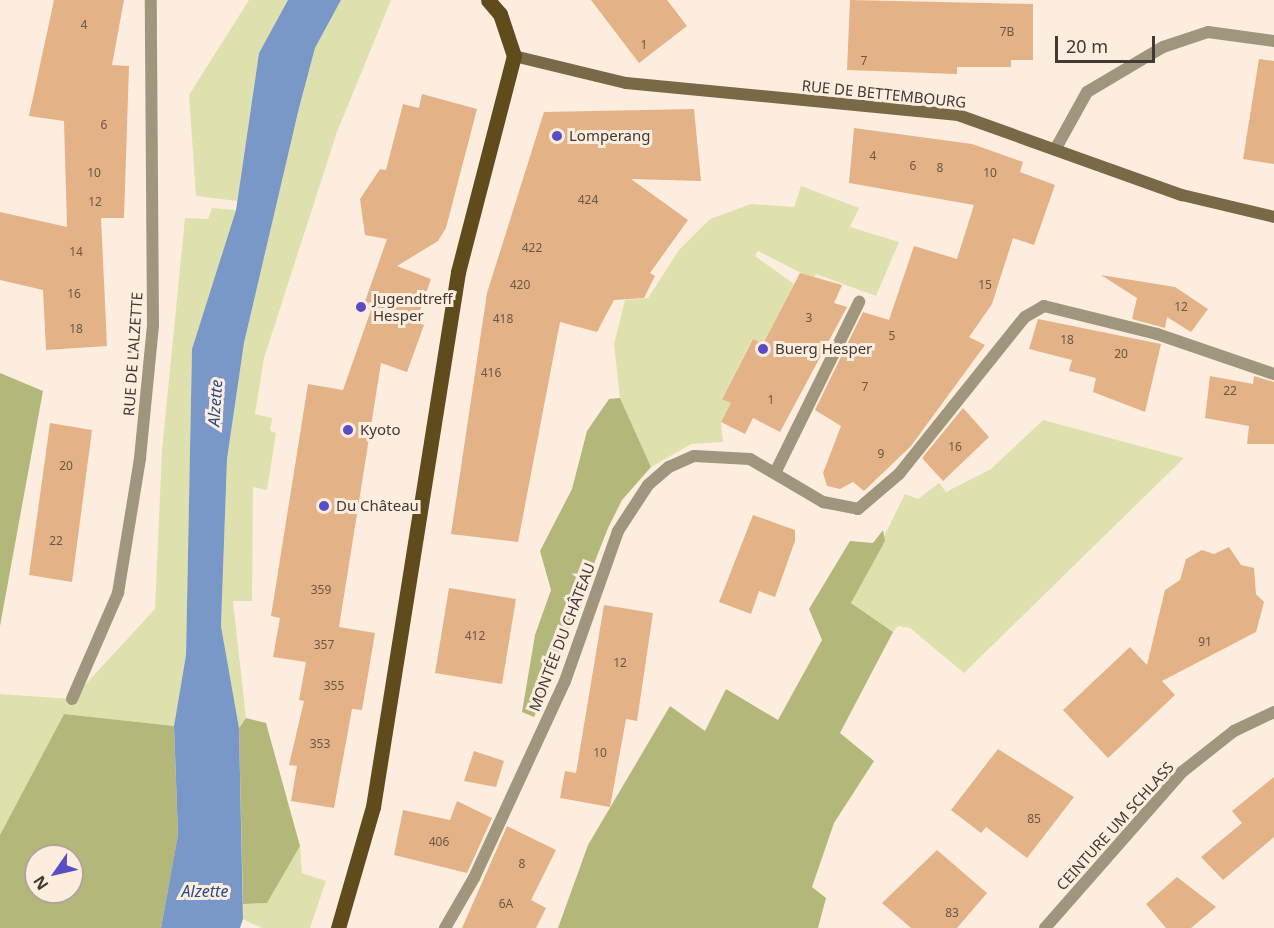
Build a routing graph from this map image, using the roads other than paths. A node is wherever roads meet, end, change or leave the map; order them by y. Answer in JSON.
{"nodes":[{"id":1,"x":151,"y":0,"type":"edge"},
{"id":2,"x":488,"y":0,"type":"edge"},
{"id":3,"x":1274,"y":41,"type":"edge"},
{"id":4,"x":514,"y":56,"type":"junction"},
{"id":5,"x":1056,"y":148,"type":"junction"},
{"id":6,"x":1274,"y":217,"type":"edge"},
{"id":7,"x":860,"y":302,"type":"dead end"},
{"id":8,"x":1274,"y":374,"type":"edge"},
{"id":9,"x":775,"y":473,"type":"junction"},
{"id":10,"x":72,"y":699,"type":"dead end"},
{"id":11,"x":1274,"y":712,"type":"edge"},
{"id":12,"x":338,"y":928,"type":"edge"},
{"id":13,"x":445,"y":928,"type":"edge"},
{"id":14,"x":1045,"y":928,"type":"edge"}],
"edges":[{"from":1,"to":10,"type":"street","name":"RUE DE L'ALZETTE"},
{"from":2,"to":4,"type":"main road"},
{"from":3,"to":5,"type":"street"},
{"from":4,"to":5,"type":"main road","name":"RUE DE BETTEMBOURG"},
{"from":4,"to":12,"type":"main road"},
{"from":5,"to":6,"type":"main road","name":"RUE DE BETTEMBOURG"},
{"from":7,"to":9,"type":"street"},
{"from":8,"to":9,"type":"street","name":"MONTÉE DU CHÂTEAU"},
{"from":9,"to":13,"type":"street","name":"MONTÉE DU CHÂTEAU"},
{"from":11,"to":14,"type":"street","name":"CEINTURE UM SCHLASS"}]}
